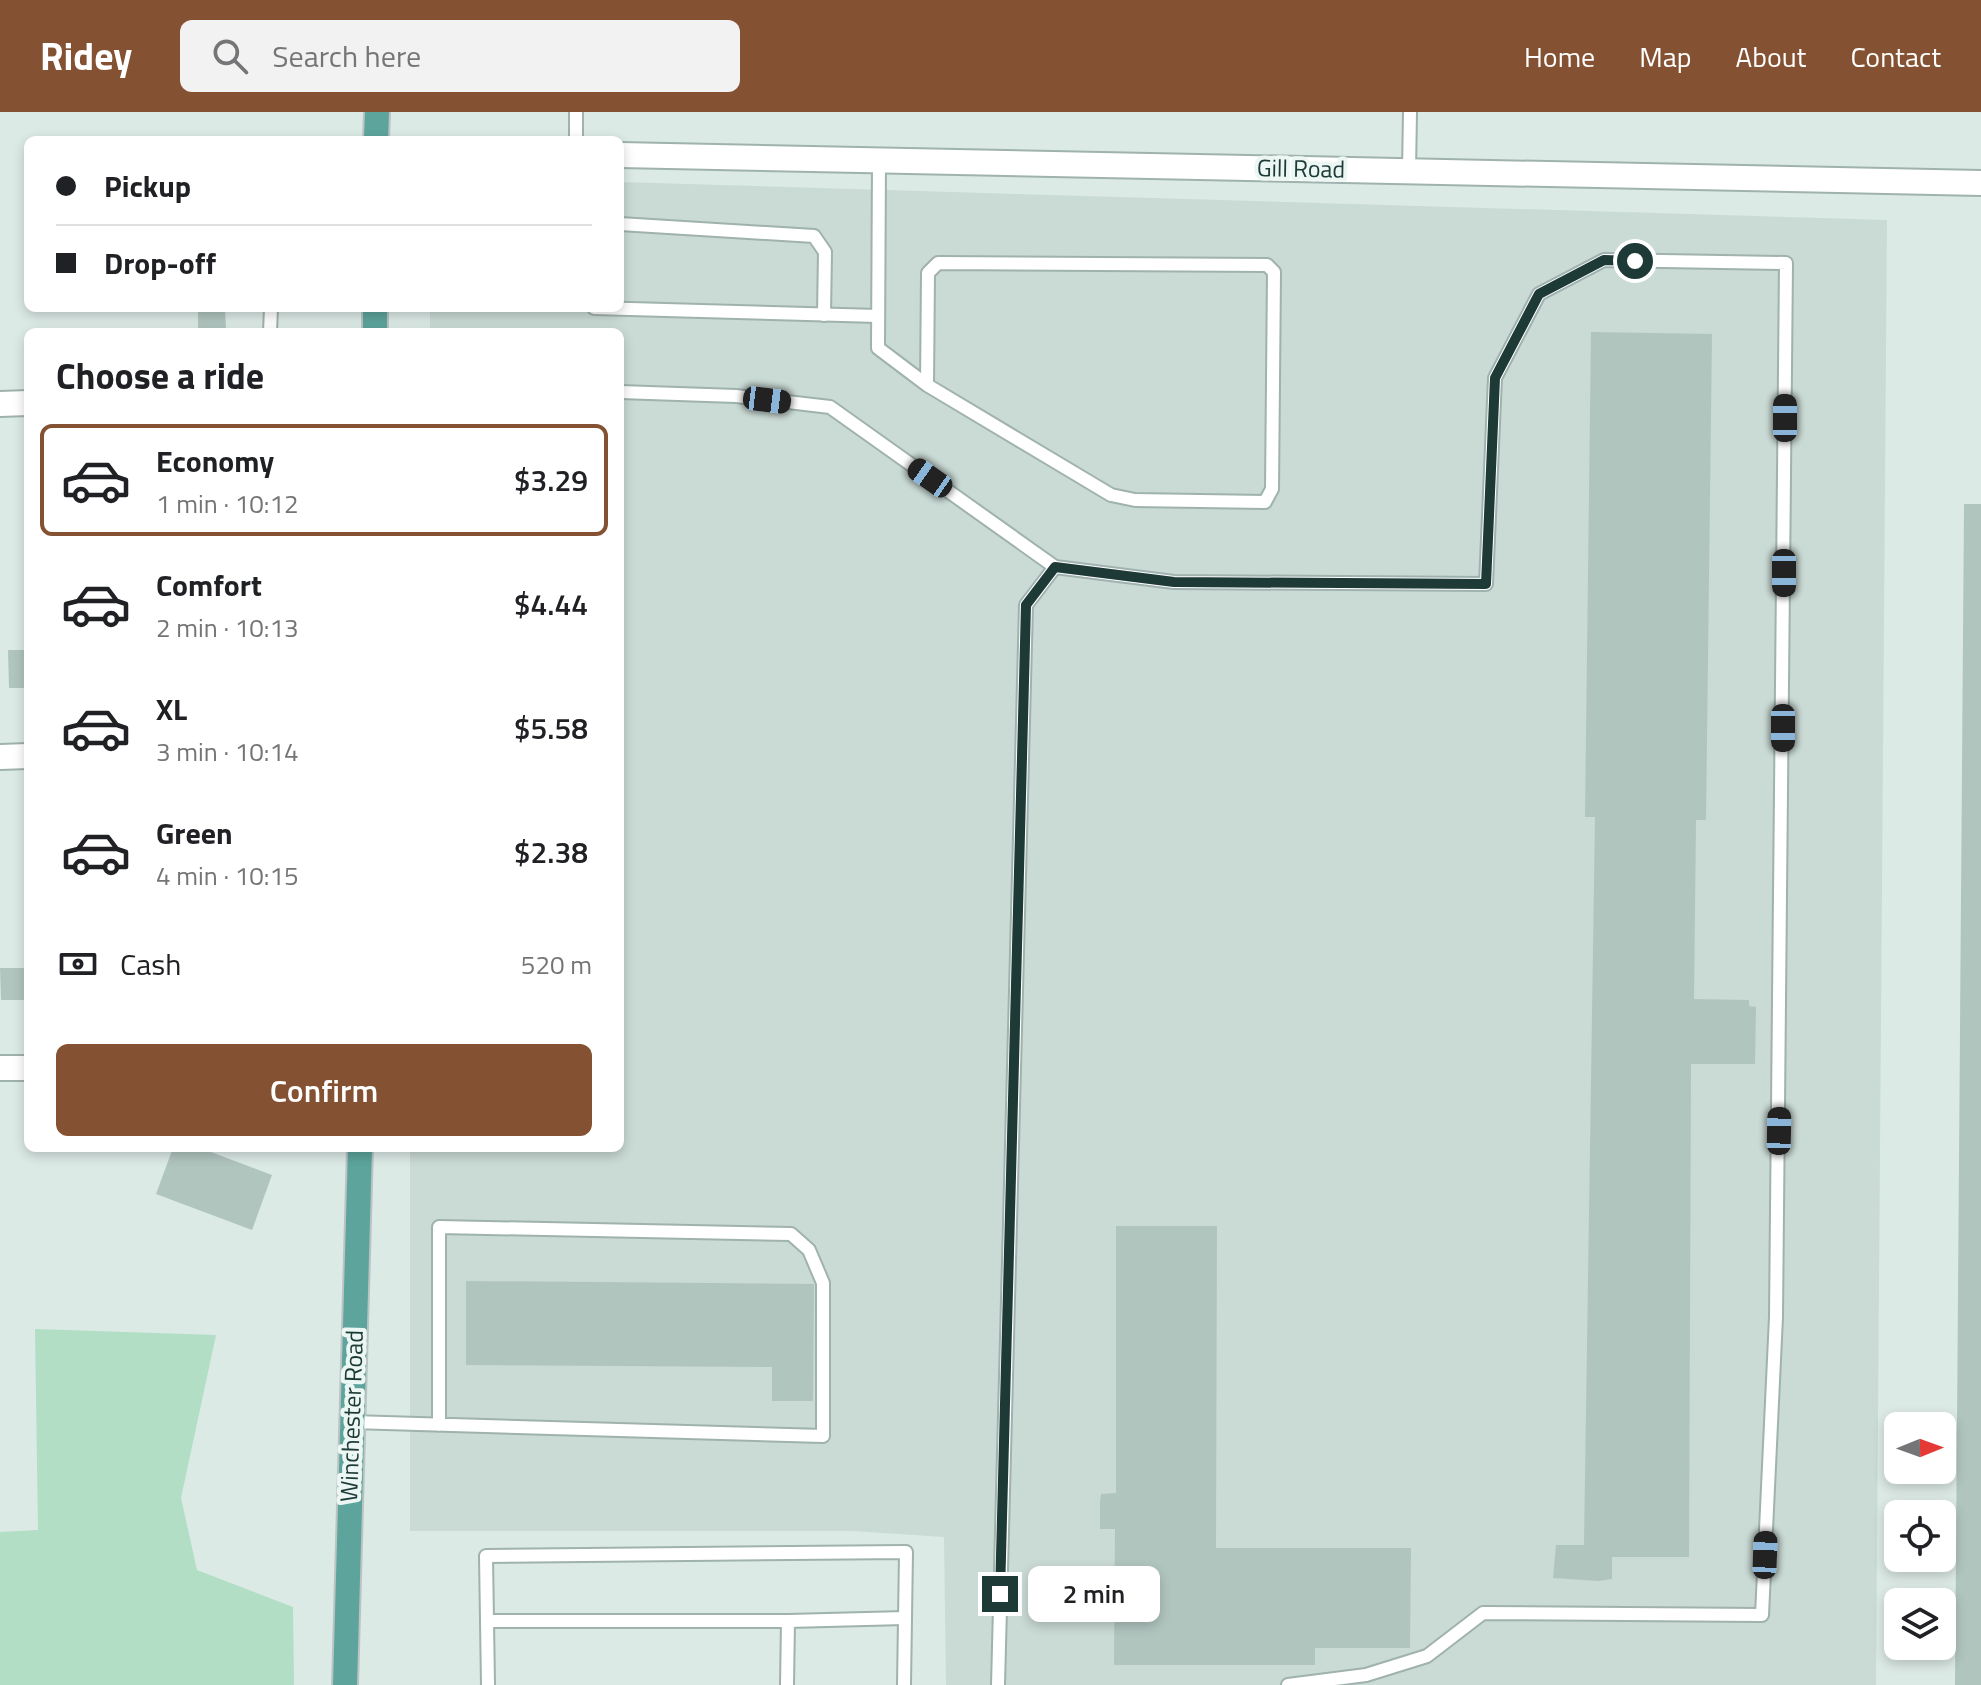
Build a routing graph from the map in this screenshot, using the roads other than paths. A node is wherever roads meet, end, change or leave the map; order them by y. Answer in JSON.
{"nodes":[{"id":1,"x":377,"y":112,"type":"edge"},
{"id":2,"x":576,"y":112,"type":"edge"},
{"id":3,"x":1410,"y":112,"type":"edge"},
{"id":4,"x":376,"y":136,"type":"edge"},
{"id":5,"x":576,"y":136,"type":"edge"},
{"id":6,"x":624,"y":155,"type":"edge"},
{"id":7,"x":879,"y":161,"type":"junction"},
{"id":8,"x":1409,"y":171,"type":"junction"},
{"id":9,"x":1981,"y":183,"type":"edge"},
{"id":10,"x":624,"y":224,"type":"edge"},
{"id":11,"x":624,"y":309,"type":"edge"},
{"id":12,"x":824,"y":315,"type":"junction"},
{"id":13,"x":878,"y":316,"type":"junction"},
{"id":14,"x":927,"y":385,"type":"junction"},
{"id":15,"x":624,"y":392,"type":"edge"},
{"id":16,"x":24,"y":403,"type":"edge"},
{"id":17,"x":0,"y":404,"type":"edge"},
{"id":18,"x":1055,"y":567,"type":"junction"},
{"id":19,"x":24,"y":756,"type":"edge"},
{"id":20,"x":0,"y":757,"type":"edge"},
{"id":21,"x":0,"y":1068,"type":"edge"},
{"id":22,"x":24,"y":1068,"type":"edge"},
{"id":23,"x":360,"y":1152,"type":"edge"},
{"id":24,"x":352,"y":1422,"type":"junction"},
{"id":25,"x":439,"y":1425,"type":"junction"},
{"id":26,"x":905,"y":1618,"type":"junction"},
{"id":27,"x":487,"y":1621,"type":"junction"},
{"id":28,"x":788,"y":1621,"type":"junction"},
{"id":29,"x":345,"y":1685,"type":"edge"},
{"id":30,"x":488,"y":1685,"type":"edge"},
{"id":31,"x":787,"y":1685,"type":"edge"},
{"id":32,"x":904,"y":1685,"type":"edge"},
{"id":33,"x":998,"y":1685,"type":"edge"},
{"id":34,"x":1288,"y":1685,"type":"edge"}],
"edges":[{"from":1,"to":4,"type":"main road"},
{"from":2,"to":5,"type":"lane"},
{"from":3,"to":8,"type":"lane"},
{"from":6,"to":7,"type":"street","name":"Gill Road"},
{"from":7,"to":8,"type":"street","name":"Gill Road"},
{"from":7,"to":13,"type":"lane"},
{"from":8,"to":9,"type":"street","name":"Gill Road"},
{"from":10,"to":12,"type":"lane"},
{"from":11,"to":12,"type":"lane"},
{"from":12,"to":13,"type":"lane"},
{"from":13,"to":14,"type":"lane"},
{"from":14,"to":14,"type":"lane"},
{"from":15,"to":18,"type":"lane"},
{"from":16,"to":17,"type":"street"},
{"from":18,"to":33,"type":"lane"},
{"from":18,"to":34,"type":"lane"},
{"from":19,"to":20,"type":"street"},
{"from":21,"to":22,"type":"street"},
{"from":23,"to":24,"type":"main road","name":"Winchester Road"},
{"from":24,"to":25,"type":"lane"},
{"from":24,"to":29,"type":"main road","name":"Winchester Road"},
{"from":25,"to":25,"type":"lane"},
{"from":26,"to":27,"type":"lane"},
{"from":26,"to":28,"type":"lane"},
{"from":26,"to":32,"type":"lane"},
{"from":27,"to":28,"type":"lane"},
{"from":27,"to":30,"type":"lane"},
{"from":28,"to":31,"type":"lane"}]}
